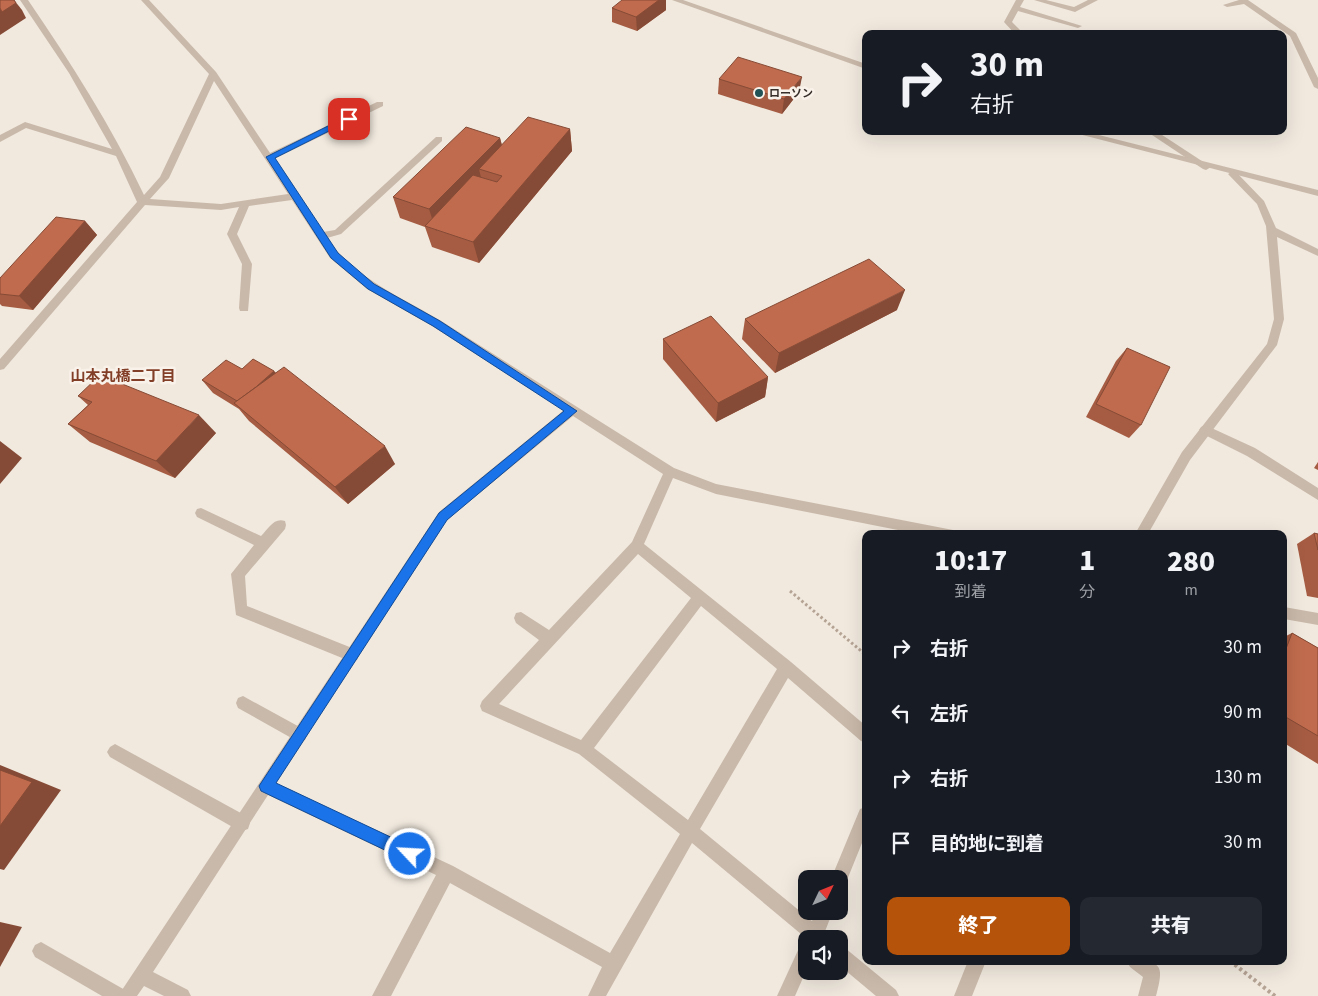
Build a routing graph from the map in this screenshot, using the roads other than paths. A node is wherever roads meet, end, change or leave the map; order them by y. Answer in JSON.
{"nodes":[{"id":1,"x":24,"y":0,"type":"edge"},
{"id":2,"x":146,"y":0,"type":"edge"},
{"id":3,"x":676,"y":0,"type":"edge"},
{"id":4,"x":1020,"y":0,"type":"edge"},
{"id":5,"x":1038,"y":0,"type":"edge"},
{"id":6,"x":1094,"y":0,"type":"edge"},
{"id":7,"x":1227,"y":5,"type":"dead end"},
{"id":8,"x":1015,"y":8,"type":"junction"},
{"id":9,"x":1078,"y":26,"type":"dead end"},
{"id":10,"x":1016,"y":30,"type":"edge"},
{"id":11,"x":1286,"y":30,"type":"edge"},
{"id":12,"x":1287,"y":31,"type":"edge"},
{"id":13,"x":862,"y":66,"type":"edge"},
{"id":14,"x":213,"y":74,"type":"junction"},
{"id":15,"x":1315,"y":75,"type":"edge"},
{"id":16,"x":1318,"y":87,"type":"edge"},
{"id":17,"x":380,"y":104,"type":"dead end"},
{"id":18,"x":1087,"y":135,"type":"edge"},
{"id":19,"x":1156,"y":135,"type":"edge"},
{"id":20,"x":0,"y":139,"type":"edge"},
{"id":21,"x":439,"y":139,"type":"dead end"},
{"id":22,"x":120,"y":154,"type":"junction"},
{"id":23,"x":270,"y":157,"type":"junction"},
{"id":24,"x":1206,"y":167,"type":"junction"},
{"id":25,"x":1233,"y":174,"type":"junction"},
{"id":26,"x":1318,"y":193,"type":"edge"},
{"id":27,"x":295,"y":196,"type":"junction"},
{"id":28,"x":142,"y":202,"type":"junction"},
{"id":29,"x":246,"y":203,"type":"junction"},
{"id":30,"x":1271,"y":230,"type":"junction"},
{"id":31,"x":322,"y":236,"type":"junction"},
{"id":32,"x":1318,"y":253,"type":"edge"},
{"id":33,"x":244,"y":308,"type":"dead end"},
{"id":34,"x":0,"y":366,"type":"edge"},
{"id":35,"x":572,"y":411,"type":"junction"},
{"id":36,"x":1205,"y":430,"type":"junction"},
{"id":37,"x":670,"y":472,"type":"junction"},
{"id":38,"x":1318,"y":495,"type":"edge"},
{"id":39,"x":202,"y":513,"type":"dead end"},
{"id":40,"x":280,"y":525,"type":"dead end"},
{"id":41,"x":927,"y":530,"type":"edge"},
{"id":42,"x":1143,"y":530,"type":"edge"},
{"id":43,"x":263,"y":543,"type":"junction"},
{"id":44,"x":637,"y":546,"type":"junction"},
{"id":45,"x":700,"y":596,"type":"junction"},
{"id":46,"x":1287,"y":613,"type":"edge"},
{"id":47,"x":520,"y":618,"type":"dead end"},
{"id":48,"x":1318,"y":619,"type":"edge"},
{"id":49,"x":548,"y":638,"type":"junction"},
{"id":50,"x":352,"y":655,"type":"junction"},
{"id":51,"x":786,"y":667,"type":"junction"},
{"id":52,"x":243,"y":703,"type":"dead end"},
{"id":53,"x":862,"y":733,"type":"edge"},
{"id":54,"x":300,"y":736,"type":"junction"},
{"id":55,"x":584,"y":749,"type":"junction"},
{"id":56,"x":115,"y":752,"type":"dead end"},
{"id":57,"x":266,"y":786,"type":"junction"},
{"id":58,"x":242,"y":823,"type":"junction"},
{"id":59,"x":862,"y":824,"type":"edge"},
{"id":60,"x":691,"y":832,"type":"junction"},
{"id":61,"x":843,"y":870,"type":"edge"},
{"id":62,"x":446,"y":872,"type":"junction"},
{"id":63,"x":808,"y":930,"type":"edge"},
{"id":64,"x":41,"y":951,"type":"dead end"},
{"id":65,"x":848,"y":961,"type":"edge"},
{"id":66,"x":613,"y":964,"type":"junction"},
{"id":67,"x":975,"y":965,"type":"edge"},
{"id":68,"x":1141,"y":965,"type":"edge"},
{"id":69,"x":798,"y":970,"type":"edge"},
{"id":70,"x":142,"y":975,"type":"junction"},
{"id":71,"x":119,"y":996,"type":"edge"},
{"id":72,"x":127,"y":996,"type":"edge"},
{"id":73,"x":182,"y":996,"type":"edge"},
{"id":74,"x":380,"y":996,"type":"edge"},
{"id":75,"x":597,"y":996,"type":"edge"},
{"id":76,"x":786,"y":996,"type":"edge"},
{"id":77,"x":890,"y":996,"type":"edge"},
{"id":78,"x":963,"y":996,"type":"edge"},
{"id":79,"x":1147,"y":996,"type":"edge"}],
"edges":[{"from":1,"to":22,"type":"street"},
{"from":2,"to":14,"type":"street"},
{"from":3,"to":13,"type":"street"},
{"from":4,"to":8,"type":"street"},
{"from":5,"to":6,"type":"street"},
{"from":7,"to":11,"type":"street"},
{"from":8,"to":9,"type":"street"},
{"from":8,"to":10,"type":"street"},
{"from":12,"to":15,"type":"street"},
{"from":14,"to":23,"type":"street"},
{"from":14,"to":28,"type":"street"},
{"from":15,"to":16,"type":"street"},
{"from":17,"to":23,"type":"street"},
{"from":18,"to":24,"type":"street"},
{"from":19,"to":24,"type":"street"},
{"from":20,"to":22,"type":"street"},
{"from":21,"to":31,"type":"street"},
{"from":22,"to":28,"type":"street"},
{"from":23,"to":27,"type":"street"},
{"from":24,"to":25,"type":"street"},
{"from":25,"to":26,"type":"street"},
{"from":25,"to":30,"type":"street"},
{"from":27,"to":29,"type":"street"},
{"from":27,"to":31,"type":"street"},
{"from":28,"to":29,"type":"street"},
{"from":28,"to":34,"type":"street"},
{"from":29,"to":33,"type":"street"},
{"from":30,"to":32,"type":"street"},
{"from":30,"to":36,"type":"street"},
{"from":31,"to":35,"type":"street"},
{"from":35,"to":37,"type":"street"},
{"from":35,"to":50,"type":"street"},
{"from":36,"to":38,"type":"street"},
{"from":36,"to":42,"type":"street"},
{"from":37,"to":41,"type":"street"},
{"from":37,"to":44,"type":"street"},
{"from":39,"to":43,"type":"street"},
{"from":40,"to":43,"type":"street"},
{"from":43,"to":50,"type":"street"},
{"from":44,"to":45,"type":"street"},
{"from":44,"to":49,"type":"street"},
{"from":45,"to":51,"type":"street"},
{"from":45,"to":55,"type":"street"},
{"from":46,"to":48,"type":"street"},
{"from":47,"to":49,"type":"street"},
{"from":49,"to":55,"type":"street"},
{"from":50,"to":54,"type":"street"},
{"from":51,"to":53,"type":"street"},
{"from":51,"to":60,"type":"street"},
{"from":52,"to":54,"type":"street"},
{"from":54,"to":57,"type":"street"},
{"from":55,"to":60,"type":"street"},
{"from":56,"to":58,"type":"street"},
{"from":57,"to":58,"type":"street"},
{"from":57,"to":62,"type":"street"},
{"from":58,"to":70,"type":"street"},
{"from":59,"to":61,"type":"street"},
{"from":60,"to":63,"type":"street"},
{"from":60,"to":66,"type":"street"},
{"from":62,"to":66,"type":"street"},
{"from":62,"to":74,"type":"street"},
{"from":64,"to":71,"type":"street"},
{"from":65,"to":77,"type":"street"},
{"from":66,"to":75,"type":"street"},
{"from":67,"to":78,"type":"street"},
{"from":68,"to":79,"type":"street"},
{"from":69,"to":76,"type":"street"},
{"from":70,"to":72,"type":"street"},
{"from":70,"to":73,"type":"street"}]}
